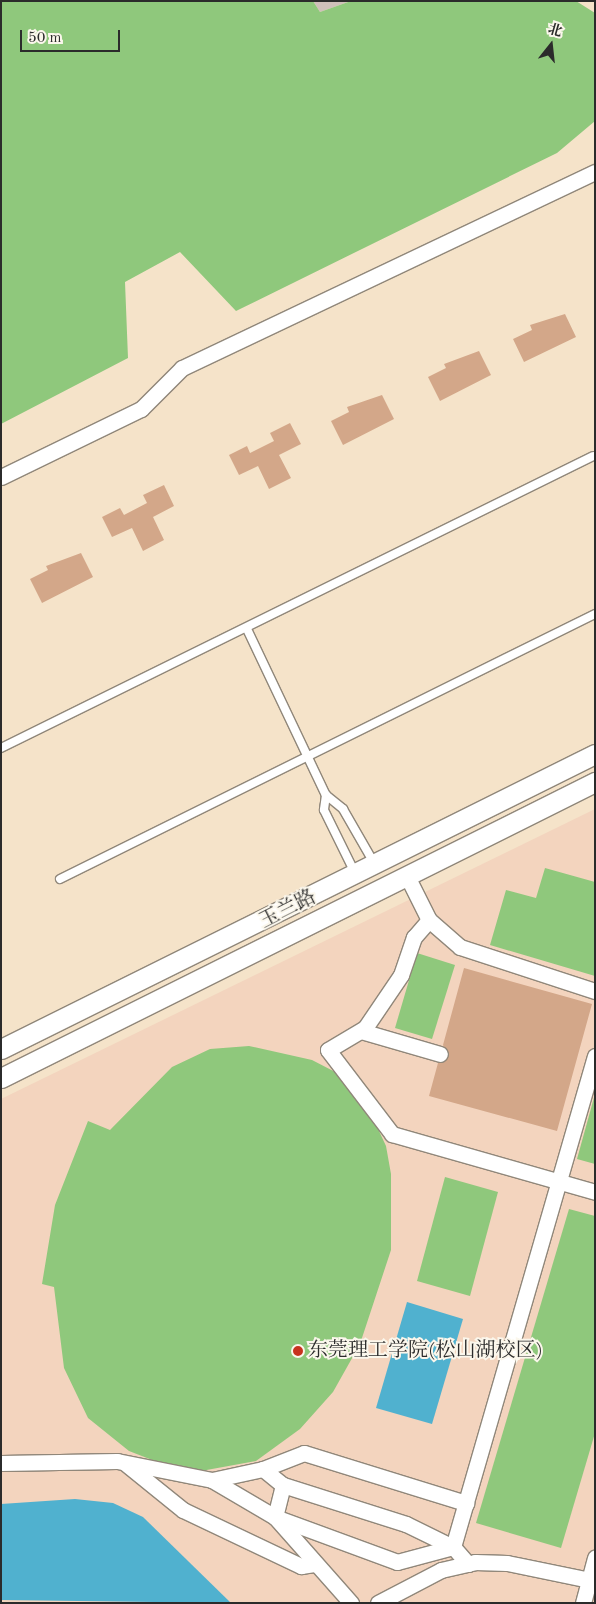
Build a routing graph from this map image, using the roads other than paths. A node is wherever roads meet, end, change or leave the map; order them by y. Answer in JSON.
{"nodes":[{"id":1,"x":595,"y":172,"type":"edge"},
{"id":2,"x":593,"y":456,"type":"dead end"},
{"id":3,"x":1,"y":477,"type":"edge"},
{"id":4,"x":595,"y":614,"type":"edge"},
{"id":5,"x":247,"y":629,"type":"junction"},
{"id":6,"x":1,"y":748,"type":"edge"},
{"id":7,"x":595,"y":754,"type":"edge"},
{"id":8,"x":307,"y":755,"type":"junction"},
{"id":9,"x":595,"y":782,"type":"edge"},
{"id":10,"x":326,"y":795,"type":"junction"},
{"id":11,"x":374,"y":863,"type":"junction"},
{"id":12,"x":356,"y":873,"type":"junction"},
{"id":13,"x":407,"y":876,"type":"junction"},
{"id":14,"x":60,"y":879,"type":"dead end"},
{"id":15,"x":429,"y":920,"type":"junction"},
{"id":16,"x":595,"y":990,"type":"edge"},
{"id":17,"x":362,"y":1031,"type":"junction"},
{"id":18,"x":1,"y":1049,"type":"edge"},
{"id":19,"x":440,"y":1054,"type":"dead end"},
{"id":20,"x":595,"y":1056,"type":"edge"},
{"id":21,"x":1,"y":1078,"type":"edge"},
{"id":22,"x":561,"y":1182,"type":"junction"},
{"id":23,"x":595,"y":1192,"type":"edge"},
{"id":24,"x":123,"y":1462,"type":"junction"},
{"id":25,"x":1,"y":1463,"type":"edge"},
{"id":26,"x":263,"y":1469,"type":"junction"},
{"id":27,"x":212,"y":1480,"type":"junction"},
{"id":28,"x":283,"y":1485,"type":"junction"},
{"id":29,"x":466,"y":1503,"type":"junction"},
{"id":30,"x":275,"y":1517,"type":"junction"},
{"id":31,"x":453,"y":1547,"type":"junction"},
{"id":32,"x":595,"y":1558,"type":"edge"},
{"id":33,"x":316,"y":1564,"type":"junction"},
{"id":34,"x":468,"y":1564,"type":"junction"},
{"id":35,"x":592,"y":1580,"type":"edge"},
{"id":36,"x":350,"y":1603,"type":"edge"},
{"id":37,"x":378,"y":1603,"type":"edge"},
{"id":38,"x":583,"y":1603,"type":"edge"}],
"edges":[{"from":1,"to":3,"type":"street"},
{"from":2,"to":5,"type":"lane"},
{"from":4,"to":8,"type":"lane"},
{"from":5,"to":6,"type":"lane"},
{"from":5,"to":8,"type":"lane"},
{"from":7,"to":11,"type":"street","name":"玉兰路"},
{"from":8,"to":10,"type":"lane"},
{"from":8,"to":14,"type":"lane"},
{"from":9,"to":13,"type":"street","name":"玉兰路"},
{"from":10,"to":11,"type":"lane"},
{"from":10,"to":12,"type":"lane"},
{"from":11,"to":12,"type":"street","name":"玉兰路"},
{"from":12,"to":18,"type":"street","name":"玉兰路"},
{"from":13,"to":15,"type":"street"},
{"from":13,"to":21,"type":"street","name":"玉兰路"},
{"from":15,"to":16,"type":"street"},
{"from":15,"to":17,"type":"street"},
{"from":17,"to":19,"type":"street"},
{"from":17,"to":22,"type":"street"},
{"from":20,"to":22,"type":"street"},
{"from":22,"to":23,"type":"street"},
{"from":22,"to":29,"type":"street"},
{"from":24,"to":25,"type":"street"},
{"from":24,"to":27,"type":"street"},
{"from":24,"to":33,"type":"street"},
{"from":26,"to":27,"type":"street"},
{"from":26,"to":28,"type":"street"},
{"from":26,"to":29,"type":"street"},
{"from":27,"to":30,"type":"street"},
{"from":28,"to":30,"type":"street"},
{"from":28,"to":31,"type":"street"},
{"from":29,"to":31,"type":"street"},
{"from":30,"to":31,"type":"street"},
{"from":30,"to":33,"type":"street"},
{"from":31,"to":34,"type":"street"},
{"from":32,"to":35,"type":"street"},
{"from":33,"to":36,"type":"street"},
{"from":34,"to":35,"type":"street"},
{"from":34,"to":37,"type":"street"},
{"from":35,"to":38,"type":"street"}]}
